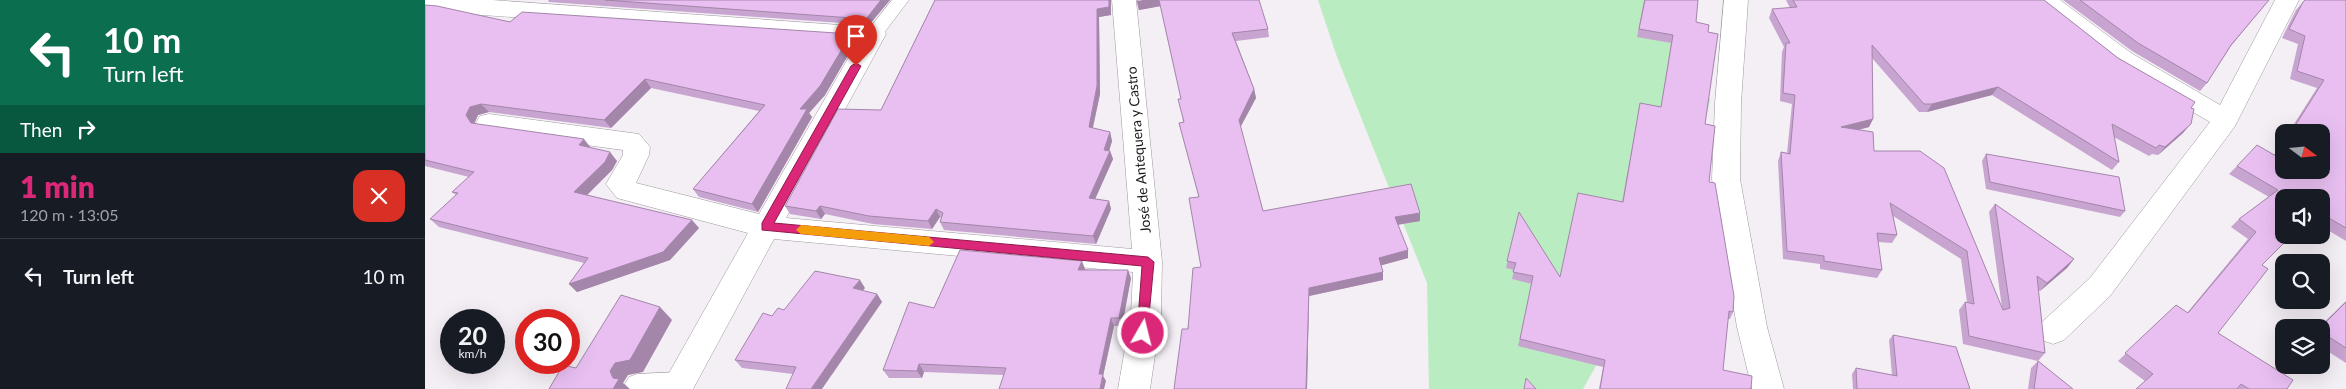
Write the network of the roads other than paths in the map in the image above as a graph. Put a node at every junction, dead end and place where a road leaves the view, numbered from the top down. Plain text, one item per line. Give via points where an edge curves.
1 (901, 0) edge
2 (1124, 0) edge
3 (1736, 0) edge
4 (2045, 0) edge
5 (2287, 0) edge
6 (425, 3) edge
7 (875, 34) junction
8 (2226, 119) junction
9 (489, 123) dead end
10 (766, 226) junction
11 (1148, 262) junction
12 (2053, 331) dead end
13 (637, 384) dead end
14 (678, 386) edge
15 (1134, 389) edge
16 (1768, 389) edge

1 - 7 lane
2 - 11 street, José de Antequera y Castro
3 - 16 street via 1726,179 1752,327
4 - 8 street via 2122,60
5 - 8 street
6 - 7 street
7 - 10 street
8 - 12 street via 2100,287
9 - 10 street via 630,142 637,146 636,155 620,184 627,192
10 - 11 street
10 - 14 street
11 - 15 street, José de Antequera y Castro via 1146,314
13 - 14 lane

